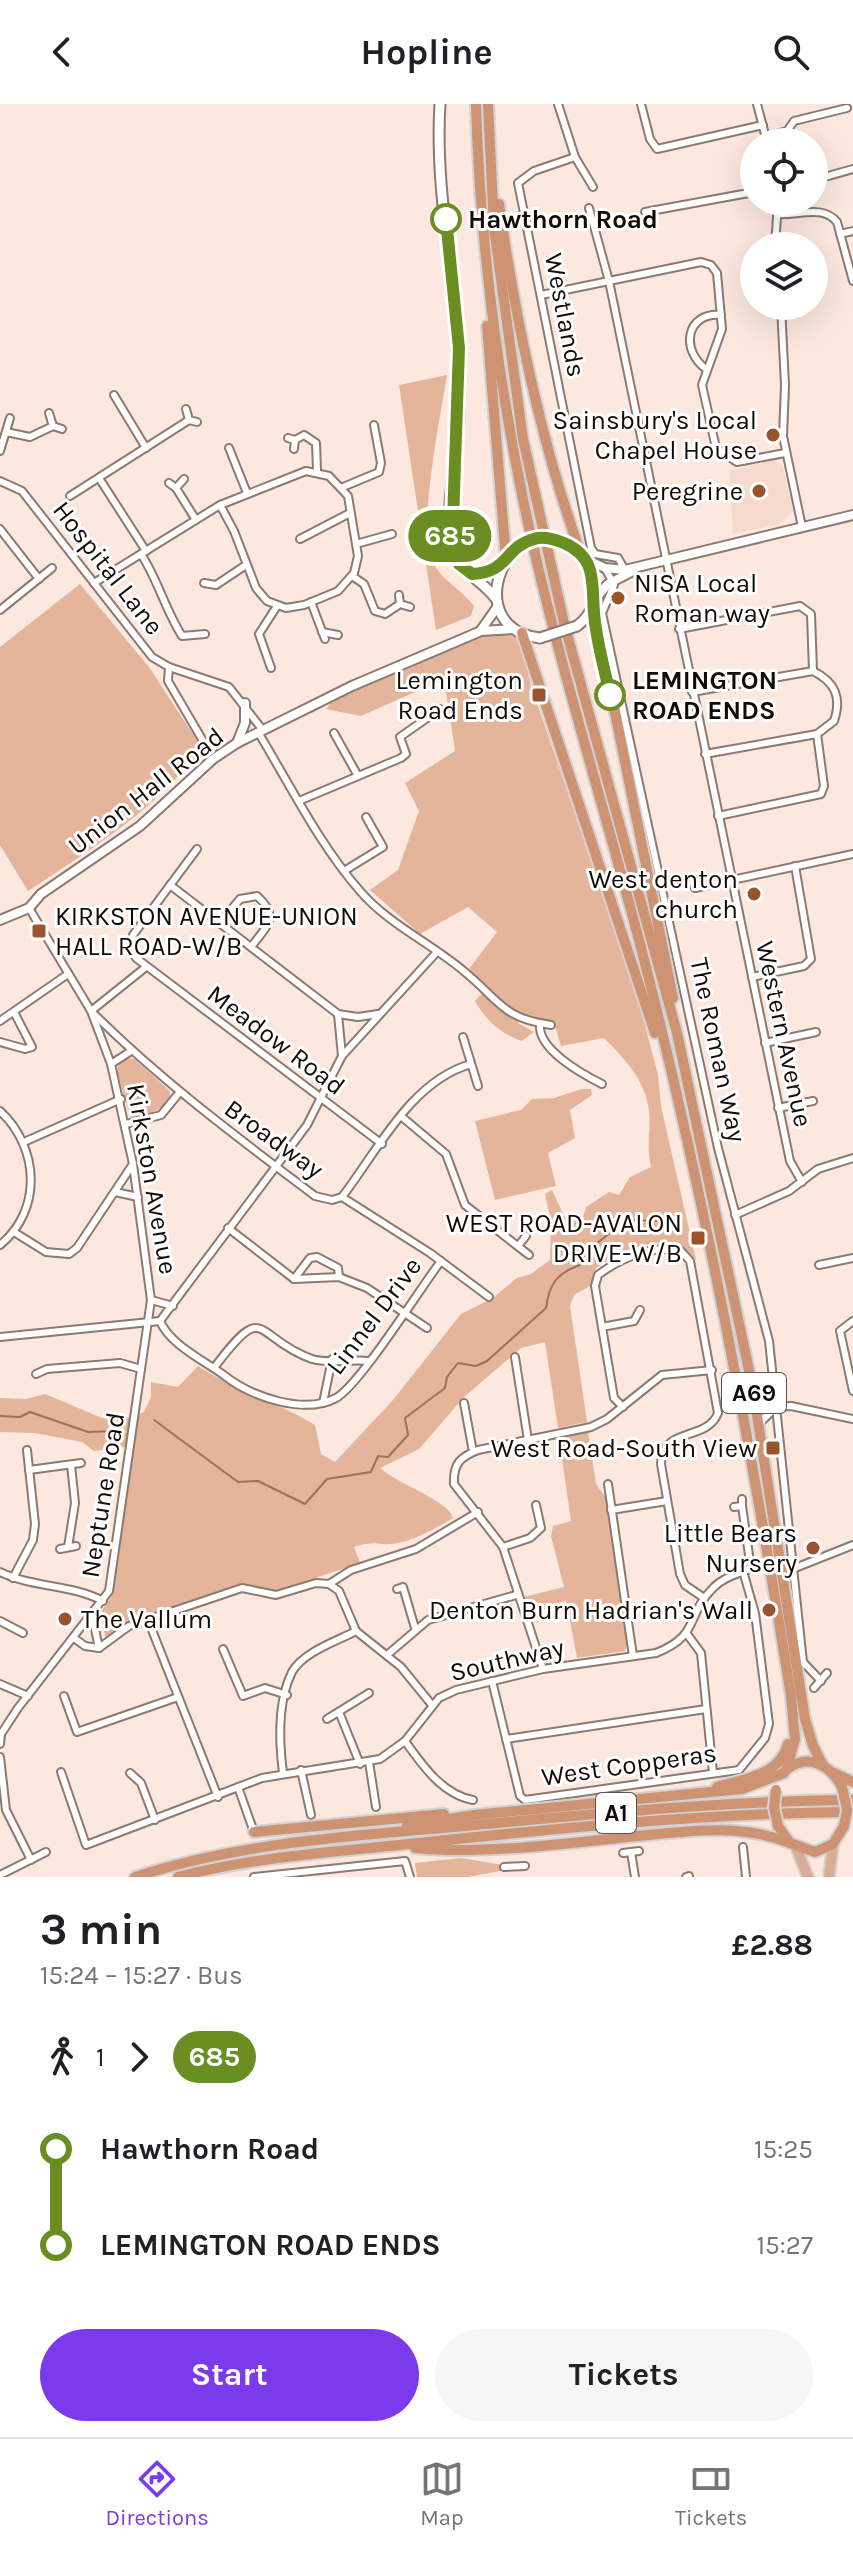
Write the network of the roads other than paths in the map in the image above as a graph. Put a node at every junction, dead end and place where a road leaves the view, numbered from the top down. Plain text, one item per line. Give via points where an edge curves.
1 (440, 104) edge
2 (476, 104) edge
3 (488, 104) edge
4 (558, 104) edge
5 (641, 104) edge
6 (757, 104) edge
7 (847, 108) dead end
8 (763, 125) junction
9 (764, 128) edge
10 (789, 128) edge
11 (490, 139) junction
12 (575, 157) junction
13 (853, 169) edge
14 (828, 176) edge
15 (593, 187) dead end
16 (740, 195) edge
17 (589, 208) dead end
18 (645, 212) dead end
19 (828, 215) edge
20 (482, 231) junction
21 (853, 231) edge
22 (840, 234) junction
23 (609, 281) junction
24 (853, 281) edge
25 (541, 295) junction
26 (721, 315) junction
27 (781, 320) edge
28 (706, 369) junction
29 (114, 395) dead end
30 (186, 409) dead end
31 (49, 413) dead end
32 (10, 418) dead end
33 (374, 425) dead end
34 (53, 426) junction
35 (62, 429) dead end
36 (6, 432) junction
37 (146, 448) junction
38 (229, 448) dead end
39 (294, 449) dead end
40 (0, 451) edge
41 (785, 453) junction
42 (317, 471) junction
43 (99, 478) junction
44 (184, 479) dead end
45 (0, 481) edge
46 (169, 483) dead end
47 (343, 487) junction
48 (176, 488) junction
49 (247, 493) junction
50 (70, 496) dead end
51 (220, 505) junction
52 (350, 513) junction
53 (853, 513) edge
54 (196, 520) junction
55 (802, 526) junction
56 (0, 529) edge
57 (392, 534) dead end
58 (300, 539) dead end
59 (356, 544) junction
60 (143, 552) junction
61 (583, 556) junction
62 (665, 562) junction
63 (503, 564) junction
64 (246, 565) junction
65 (52, 568) dead end
66 (605, 568) junction
67 (625, 572) junction
68 (472, 574) junction
69 (352, 576) junction
70 (39, 579) junction
71 (613, 581) junction
72 (94, 583) junction
73 (204, 583) dead end
74 (399, 595) dead end
75 (311, 602) junction
76 (593, 602) junction
77 (497, 603) junction
78 (400, 604) junction
79 (277, 606) junction
80 (410, 607) dead end
81 (0, 610) edge
82 (679, 629) junction
83 (481, 631) junction
84 (519, 631) junction
85 (205, 634) dead end
86 (338, 635) dead end
87 (169, 667) junction
88 (271, 668) dead end
89 (813, 671) junction
90 (692, 692) junction
91 (245, 703) junction
92 (440, 709) dead end
93 (260, 731) junction
94 (334, 733) dead end
95 (817, 734) junction
96 (237, 743) junction
97 (206, 746) dead end
98 (705, 754) junction
99 (358, 776) junction
100 (299, 801) junction
101 (718, 816) junction
102 (366, 817) dead end
103 (197, 849) dead end
104 (853, 854) edge
105 (795, 866) junction
106 (344, 871) junction
107 (731, 880) junction
108 (170, 885) junction
109 (695, 888) dead end
110 (29, 908) junction
111 (0, 920) edge
112 (220, 923) junction
113 (251, 947) junction
114 (436, 953) junction
115 (146, 967) junction
116 (68, 974) junction
117 (752, 977) junction
118 (91, 1011) junction
119 (14, 1012) junction
120 (379, 1013) junction
121 (338, 1014) junction
122 (0, 1021) edge
123 (540, 1024) junction
124 (551, 1025) dead end
125 (816, 1032) dead end
126 (677, 1033) junction
127 (463, 1037) dead end
128 (0, 1042) edge
129 (765, 1043) junction
130 (131, 1051) junction
131 (342, 1056) junction
132 (111, 1064) junction
133 (471, 1064) junction
134 (602, 1084) dead end
135 (478, 1086) dead end
136 (179, 1093) junction
137 (121, 1099) junction
138 (322, 1101) junction
139 (813, 1101) dead end
140 (778, 1108) junction
141 (0, 1111) edge
142 (402, 1117) junction
143 (126, 1124) junction
144 (24, 1142) junction
145 (382, 1144) junction
146 (853, 1158) edge
147 (690, 1162) junction
148 (133, 1164) junction
149 (276, 1166) junction
150 (802, 1182) junction
151 (115, 1192) junction
152 (138, 1197) junction
153 (342, 1197) junction
154 (735, 1215) junction
155 (228, 1228) junction
156 (14, 1232) junction
157 (526, 1236) dead end
158 (0, 1245) edge
159 (518, 1246) junction
160 (529, 1255) dead end
161 (853, 1258) edge
162 (441, 1261) junction
163 (819, 1265) dead end
164 (339, 1277) junction
165 (294, 1279) junction
166 (489, 1297) dead end
167 (151, 1300) junction
168 (173, 1306) junction
169 (640, 1310) dead end
170 (403, 1312) junction
171 (160, 1321) junction
172 (853, 1321) edge
173 (148, 1324) junction
174 (602, 1327) junction
175 (427, 1328) dead end
176 (147, 1334) joint
177 (0, 1337) edge
178 (515, 1357) dead end
179 (332, 1359) junction
180 (368, 1361) junction
181 (214, 1368) junction
182 (141, 1369) junction
183 (712, 1370) junction
184 (36, 1374) dead end
185 (752, 1384) junction
186 (853, 1391) edge
187 (323, 1403) junction
188 (464, 1403) dead end
189 (777, 1406) junction
190 (623, 1407) junction
191 (853, 1419) edge
192 (759, 1424) junction
193 (528, 1440) junction
194 (27, 1450) dead end
195 (473, 1452) junction
196 (81, 1463) dead end
197 (71, 1465) junction
198 (29, 1470) junction
199 (608, 1484) dead end
200 (667, 1501) junction
201 (739, 1504) dead end
202 (536, 1505) dead end
203 (611, 1510) junction
204 (478, 1512) junction
205 (853, 1545) edge
206 (76, 1546) dead end
207 (503, 1547) junction
208 (770, 1555) junction
209 (795, 1568) junction
210 (751, 1569) junction
211 (743, 1571) junction
212 (0, 1572) edge
213 (13, 1578) junction
214 (774, 1583) junction
215 (329, 1584) junction
216 (397, 1589) dead end
217 (516, 1595) junction
218 (704, 1598) junction
219 (103, 1601) junction
220 (92, 1615) junction
221 (148, 1620) junction
222 (0, 1621) edge
223 (415, 1628) junction
224 (356, 1631) junction
225 (23, 1633) dead end
226 (687, 1634) junction
227 (74, 1638) junction
228 (99, 1648) junction
229 (223, 1649) dead end
230 (387, 1655) junction
231 (633, 1656) junction
232 (227, 1658) junction
233 (219, 1662) dead end
234 (543, 1669) junction
235 (827, 1673) dead end
236 (492, 1681) junction
237 (821, 1681) junction
238 (0, 1684) edge
239 (814, 1688) dead end
240 (369, 1693) dead end
241 (287, 1695) junction
242 (28, 1696) junction
243 (64, 1696) dead end
244 (791, 1696) junction
245 (178, 1697) junction
246 (432, 1705) junction
247 (706, 1709) junction
248 (339, 1712) junction
249 (327, 1719) dead end
250 (506, 1739) junction
251 (405, 1741) junction
252 (0, 1744) edge
253 (0, 1757) edge
254 (369, 1762) junction
255 (360, 1764) junction
256 (828, 1769) junction
257 (301, 1770) junction
258 (61, 1772) dead end
259 (785, 1772) junction
260 (130, 1773) dead end
261 (283, 1773) junction
262 (713, 1773) junction
263 (853, 1782) edge
264 (238, 1787) junction
265 (695, 1792) junction
266 (218, 1797) junction
267 (473, 1800) dead end
268 (853, 1800) edge
269 (376, 1807) dead end
270 (3, 1812) edge
271 (853, 1812) edge
272 (311, 1815) dead end
273 (474, 1815) junction
274 (155, 1820) junction
275 (254, 1832) joint
276 (379, 1834) junction
277 (852, 1838) edge
278 (835, 1842) junction
279 (793, 1845) junction
280 (395, 1846) junction
281 (743, 1847) dead end
282 (46, 1852) dead end
283 (623, 1853) dead end
284 (31, 1860) junction
285 (514, 1866) junction
286 (525, 1866) dead end
287 (504, 1867) dead end
288 (330, 1868) junction
289 (0, 1875) edge
290 (135, 1877) edge
291 (178, 1877) edge
292 (254, 1877) edge
293 (333, 1877) edge
294 (410, 1877) edge
295 (516, 1877) edge
296 (635, 1877) edge
297 (746, 1877) edge
298 (808, 1877) edge
299 (829, 1877) edge

1 - 68 main road via 459,348 450,541 459,564
2 - 20 highway, A69
3 - 11 highway, A69
4 - 12 street
5 - 8 street via 657,149
6 - 8 street
7 - 10 street via 794,121
8 - 9 street
11 - 61 highway via 513,301 546,444
11 - 126 highway, A69 via 509,355 537,510
12 - 15 street
12 - 25 street, Westlands via 534,171 518,183
13 - 14 street
16 - 18 street
17 - 23 street, Western Avenue
19 - 22 street
20 - 63 highway
20 - 147 highway, A69 via 526,513 647,970
21 - 22 street
22 - 24 street
23 - 25 street
23 - 26 street via 701,262 711,265 717,273
23 - 62 street, Western Avenue
25 - 67 street, Westlands via 591,548 595,554 618,558
26 - 28 street via 720,340
26 - 28 street via 710,316 688,338 692,356
27 - 41 street
28 - 41 street via 702,385 711,436 726,458 737,462
29 - 37 street
30 - 37 street via 193,421
31 - 34 street
32 - 36 street
33 - 47 street via 379,472
34 - 35 street
34 - 36 street via 30,437
36 - 40 street
37 - 43 street
38 - 49 street
39 - 42 street via 292,439 304,435 316,443
41 - 55 street
42 - 47 street
42 - 49 street
43 - 50 street
43 - 60 street
44 - 48 street
45 - 72 street, Hospital Lane via 22,491
46 - 48 street
47 - 52 street
48 - 54 street
49 - 51 street
51 - 54 street
51 - 64 street
52 - 58 street
52 - 59 street
53 - 55 street
54 - 60 street
55 - 62 street
56 - 70 street
57 - 59 street
59 - 69 street
60 - 72 street
60 - 85 street via 182,636
61 - 63 main road, bridge via 557,540 540,538 520,545
61 - 66 street
61 - 76 main road via 595,582
62 - 67 street
62 - 82 street, Western Avenue
63 - 68 main road
63 - 77 main road
64 - 73 street via 216,585
64 - 79 street via 261,596
65 - 70 street
66 - 67 street
66 - 71 street
67 - 71 street
68 - 77 main road
69 - 75 street via 338,591
69 - 78 street via 364,584 375,611 385,614
70 - 81 street
71 - 76 street
71 - 154 street, The Roman Way via 602,613
72 - 87 street, Hospital Lane via 152,657
74 - 78 street
75 - 79 street
75 - 86 street via 324,635
76 - 84 main road, bridge via 577,626 540,638
76 - 126 highway
77 - 83 street
77 - 84 main road
78 - 80 street
79 - 88 street via 259,634
82 - 89 street via 800,606 811,614
82 - 90 street, Western Avenue
83 - 84 street
83 - 93 street, Union Hall Road
84 - 147 highway via 639,981
87 - 91 street, Hospital Lane via 229,687
87 - 97 street via 168,681
89 - 90 street
89 - 95 street via 826,677 837,697 834,721
90 - 98 street, Western Avenue
91 - 93 street, Hospital Lane
91 - 96 street
92 - 99 street via 400,737 406,754
93 - 96 street, Union Hall Road
93 - 100 street, Hospital Lane
94 - 99 street
95 - 98 street
95 - 101 street via 821,794
96 - 110 street, Union Hall Road via 140,826 41,894
98 - 101 street, Western Avenue
99 - 100 street
100 - 106 street, Hospital Lane
101 - 107 street, Western Avenue
102 - 106 street via 383,847
103 - 108 street
104 - 105 street
105 - 107 street
105 - 117 street via 811,959 804,966
106 - 114 street, Hospital Lane via 361,893
107 - 109 street
107 - 117 street, Western Avenue
108 - 112 street
108 - 115 street via 133,935 131,947
110 - 111 street, Union Hall Road
110 - 116 street, Kirkston Avenue
112 - 113 street
112 - 113 street via 240,899 257,896 271,915
113 - 121 street
114 - 120 street
114 - 123 street, Hospital Lane via 466,972 495,1003
115 - 118 street
115 - 138 street, Meadow Road
116 - 118 street, Kirkston Avenue
116 - 119 street
117 - 129 street, Western Avenue
118 - 130 street, Broadway
118 - 132 street, Kirkston Avenue
119 - 122 street
119 - 128 street via 32,1047
120 - 121 street
120 - 131 street
121 - 131 street
123 - 124 street, Hospital Lane
123 - 134 street via 543,1040
125 - 129 street
126 - 185 highway, A69
127 - 133 street
129 - 140 street, Western Avenue
130 - 132 street
130 - 136 street, Broadway
131 - 138 street
132 - 137 street, Kirkston Avenue
133 - 135 street
133 - 142 street via 425,1087
136 - 143 street via 161,1115
136 - 149 street, Broadway
137 - 143 street, Kirkston Avenue
137 - 144 street
138 - 145 street, Meadow Road
138 - 149 street
139 - 140 street
140 - 150 street, Western Avenue via 792,1169
141 - 144 street
142 - 145 street
142 - 159 street via 446,1154 465,1205
143 - 148 street, Kirkston Avenue
144 - 156 street via 32,1179 27,1208
145 - 153 street
146 - 150 street via 818,1169
147 - 208 highway, A69
148 - 151 street
148 - 152 street, Kirkston Avenue
149 - 153 street, Broadway via 315,1196
149 - 155 street
150 - 154 street
151 - 152 street
151 - 156 street via 69,1254 46,1252
152 - 167 street, Kirkston Avenue
153 - 162 street, Broadway
154 - 189 street, The Roman Way via 769,1341
155 - 165 street
155 - 168 street
156 - 158 street
157 - 159 street
159 - 160 street
161 - 163 street
162 - 166 street, Broadway
162 - 170 street, Linnel Drive
164 - 165 street
164 - 165 street via 338,1268 317,1257 310,1258
164 - 170 street
167 - 168 street
167 - 173 street, Kirkston Avenue
168 - 171 street
169 - 174 street via 634,1321
170 - 175 street
170 - 180 street, Linnel Drive
171 - 173 street
171 - 181 street, Linnel Drive via 169,1335
172 - 186 street via 840,1331
173 - 176 street, Kirkston Avenue
173 - 177 street
174 - 183 street via 598,1275 627,1258 656,1250 681,1251 690,1261
174 - 190 street via 614,1398
176 - 182 street, Neptune Road
178 - 193 street
179 - 180 street
179 - 181 street via 309,1358 261,1327 250,1327
179 - 187 street
180 - 187 street, Linnel Drive via 347,1389
181 - 187 street, Linnel Drive via 284,1402
182 - 184 street via 120,1363
182 - 219 street, Neptune Road via 111,1586
183 - 190 street via 662,1375
183 - 200 street via 716,1419 661,1452
185 - 189 street via 762,1401
185 - 192 highway, A69
188 - 195 street
189 - 191 street
189 - 192 street
189 - 209 street, The Roman Way
190 - 193 street via 591,1427
192 - 256 highway, A69 via 802,1704 813,1746
193 - 195 street
194 - 198 street
195 - 204 street via 460,1457 454,1484
196 - 197 street
197 - 198 street
197 - 206 street via 75,1503 64,1548
198 - 213 street via 33,1540
199 - 203 street
200 - 203 street
200 - 218 street via 680,1574 685,1585
201 - 210 street
202 - 207 street via 541,1528 537,1534
203 - 231 street
204 - 207 street
204 - 215 street via 416,1549 351,1570
205 - 209 street
207 - 217 street
208 - 210 street
208 - 214 highway, A69
209 - 237 street, The Roman Way via 803,1662
210 - 211 street
210 - 214 street
211 - 218 street via 721,1580
211 - 262 street, West Copperas via 764,1668 769,1724 765,1738 739,1770
212 - 213 street, Neptune Road
213 - 219 street, Neptune Road
214 - 244 highway, A69
215 - 221 street via 276,1595 242,1588
215 - 224 street via 339,1591
216 - 223 street via 403,1587
217 - 223 street via 451,1612
217 - 234 street
218 - 226 street
219 - 220 street
220 - 227 street
220 - 228 street
221 - 228 street via 129,1626
221 - 245 street
222 - 225 street
223 - 230 street
224 - 230 street
224 - 241 street via 309,1656 293,1671
226 - 231 street, Southway via 664,1649
226 - 247 street via 701,1653
227 - 228 street
227 - 242 street
229 - 232 street
230 - 246 street
231 - 234 street, Southway
232 - 233 street
232 - 241 street via 243,1696 265,1688
234 - 236 street, Southway
235 - 237 street
236 - 246 street, Southway via 456,1690
236 - 250 street
237 - 239 street
238 - 242 street
240 - 248 street
241 - 261 street via 278,1734
242 - 252 street via 1,1734
243 - 245 street via 77,1732
244 - 259 highway, A69 via 795,1739
244 - 265 highway via 788,1743 780,1761 758,1775
245 - 266 street
246 - 251 street, Southway
247 - 250 street
247 - 262 street
248 - 249 street
248 - 255 street
250 - 262 street, West Copperas via 525,1800
251 - 254 street, Southway
251 - 267 street via 436,1779 463,1799
253 - 270 street
254 - 255 street, Southway
254 - 269 street
255 - 257 street, Southway
256 - 259 highway via 807,1761
256 - 263 highway
256 - 278 highway, bridge via 842,1787 847,1810
257 - 261 street, Southway
257 - 272 street
258 - 274 street, Southway via 86,1845
259 - 265 highway via 742,1789
259 - 279 highway, bridge via 774,1807 778,1826
260 - 274 street via 141,1783
261 - 264 street, Southway
264 - 266 street, Southway
264 - 275 street
265 - 273 highway
266 - 274 street, Southway
268 - 276 highway, A1 via 723,1804
270 - 284 street
271 - 280 highway, A1 via 726,1816
273 - 275 highway via 401,1816
273 - 276 highway
276 - 290 highway, A1 via 233,1852
277 - 278 highway
278 - 279 highway via 815,1852
278 - 299 main road
279 - 280 highway via 756,1832 729,1830 477,1847
279 - 298 main road
280 - 291 highway, A1 via 280,1857
281 - 297 street
282 - 284 street
283 - 296 street via 635,1851
284 - 289 street
285 - 286 street
285 - 287 street
285 - 295 street
288 - 292 street
288 - 293 street
288 - 294 street via 405,1861

